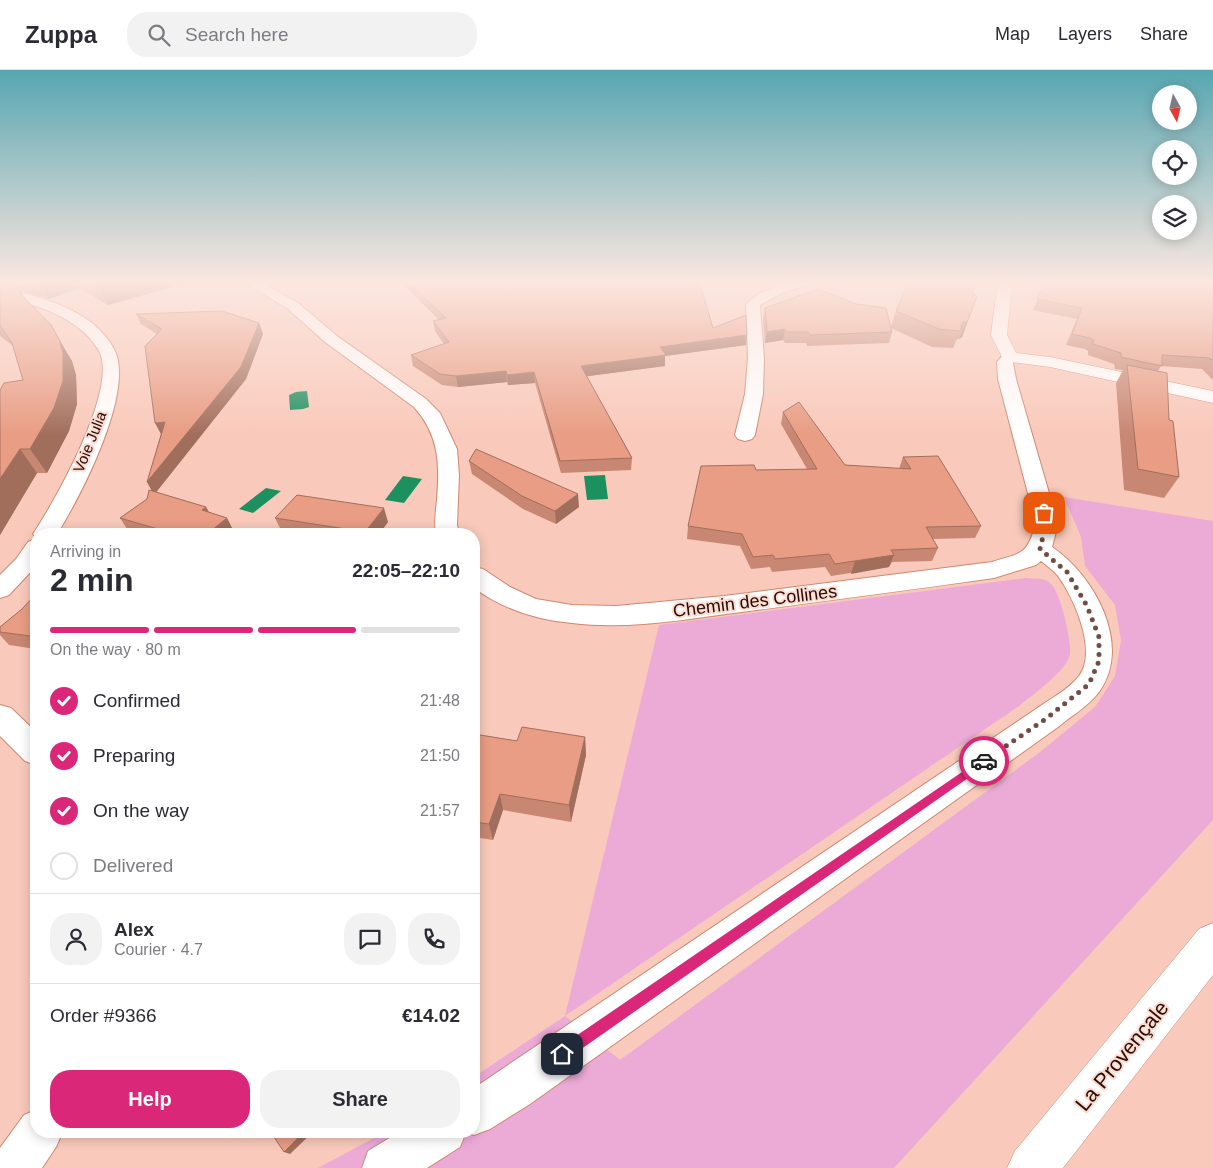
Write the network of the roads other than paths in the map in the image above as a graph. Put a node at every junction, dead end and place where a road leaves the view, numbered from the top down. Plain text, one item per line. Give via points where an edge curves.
1 (92, 332) edge
2 (323, 332) edge
3 (755, 332) edge
4 (999, 332) edge
5 (1010, 357) junction
6 (1213, 398) edge
7 (744, 435) dead end
8 (49, 528) edge
9 (447, 528) edge
10 (1040, 549) junction
11 (30, 557) edge
12 (480, 580) edge
13 (0, 589) edge
14 (0, 717) edge
15 (30, 746) edge
16 (1213, 943) edge
17 (480, 1109) edge
18 (35, 1138) edge
19 (433, 1138) edge
20 (14, 1168) edge
21 (385, 1168) edge
22 (1032, 1168) edge

1 - 8 street, Voie Julia via 107,350 112,373 101,422 61,510
2 - 9 street via 420,403 433,417 447,449
3 - 7 street via 754,394
4 - 5 main road
5 - 6 main road via 1058,364
5 - 10 street via 1005,362 1007,380 1046,524
10 - 12 street, Chemin des Collines via 1028,559 994,570 621,615 552,612 519,603
10 - 17 street via 1067,572 1087,606 1099,637 1099,661 1089,684 1039,724
11 - 13 street
14 - 15 street
16 - 22 main road, La Provençale
18 - 20 street
19 - 21 street

